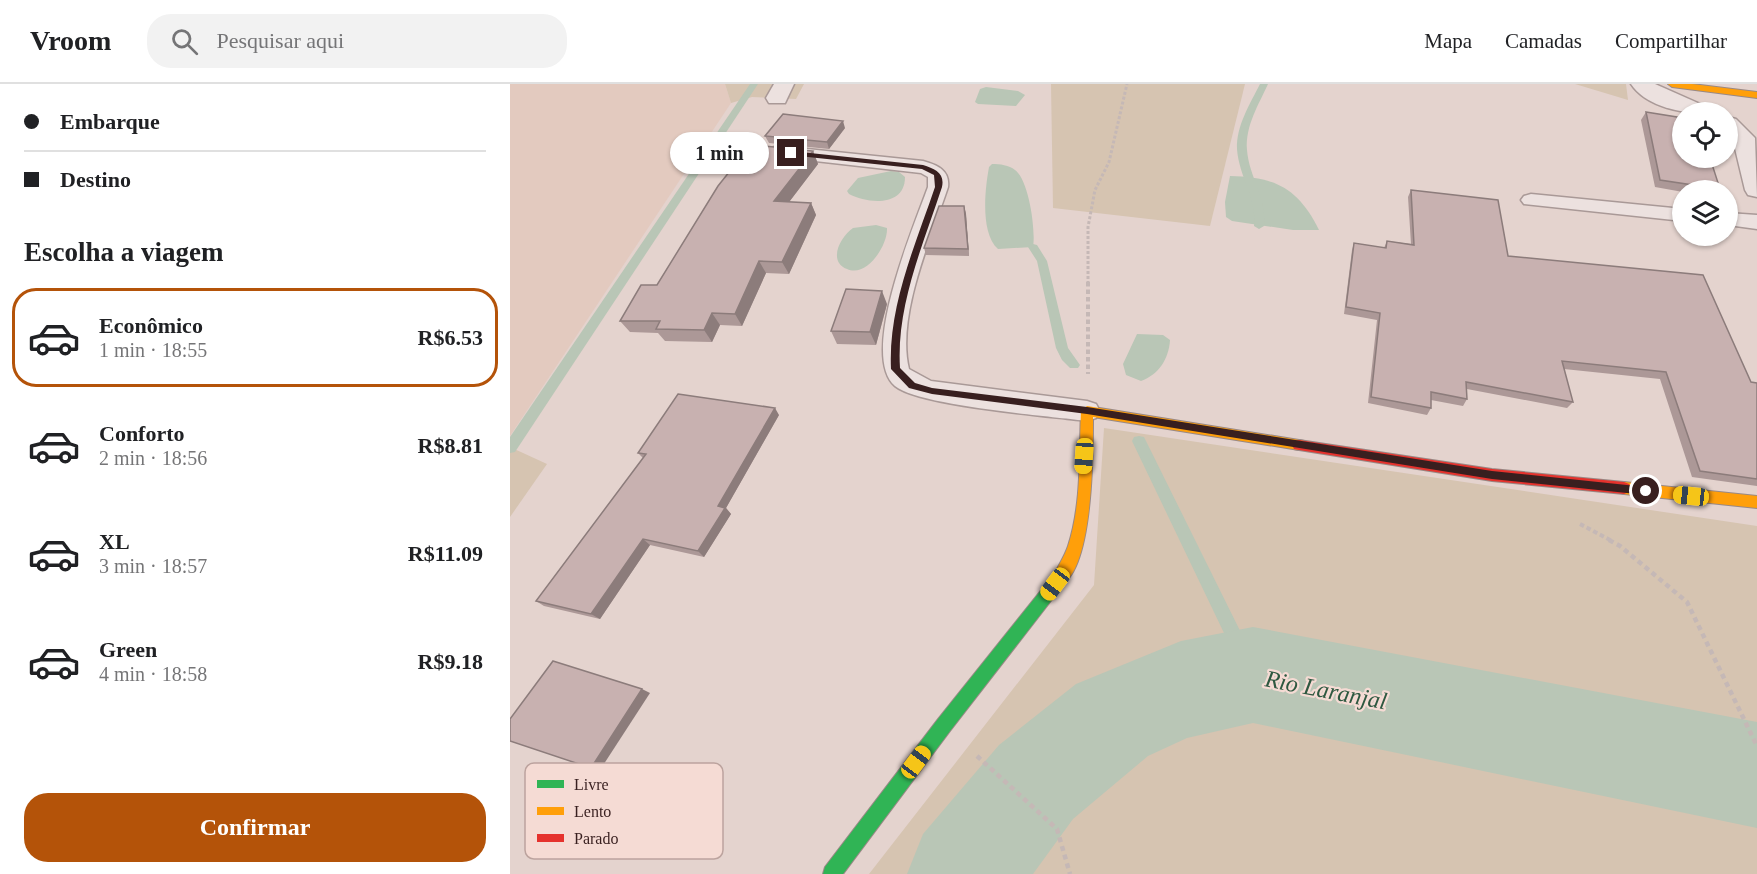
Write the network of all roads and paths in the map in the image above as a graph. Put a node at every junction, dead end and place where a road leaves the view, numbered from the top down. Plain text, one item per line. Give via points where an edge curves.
1 (1127, 84) edge
2 (1641, 84) edge
3 (1672, 84) edge
4 (1757, 95) edge
5 (1675, 102) edge
6 (1738, 133) edge
7 (769, 151) edge
8 (1757, 190) edge
9 (1531, 200) dead end
10 (1672, 214) edge
11 (1738, 220) edge
12 (1757, 222) edge
13 (1087, 411) junction
14 (1757, 502) edge
15 (1571, 519) dead end
16 (1757, 746) edge
17 (991, 768) dead end
18 (832, 874) edge
19 (1070, 874) edge

1 - 13 path via 1109,162 1095,190 1088,227
2 - 5 street
3 - 4 street
6 - 8 street via 1744,138
7 - 13 lane via 923,167 937,174 940,180 903,294 893,356 902,378 932,391
9 - 10 lane
11 - 12 lane
13 - 14 street via 1492,475
13 - 18 street via 1079,524 1074,551 1064,573
15 - 16 path via 1620,546 1687,602
17 - 19 path via 1057,829

